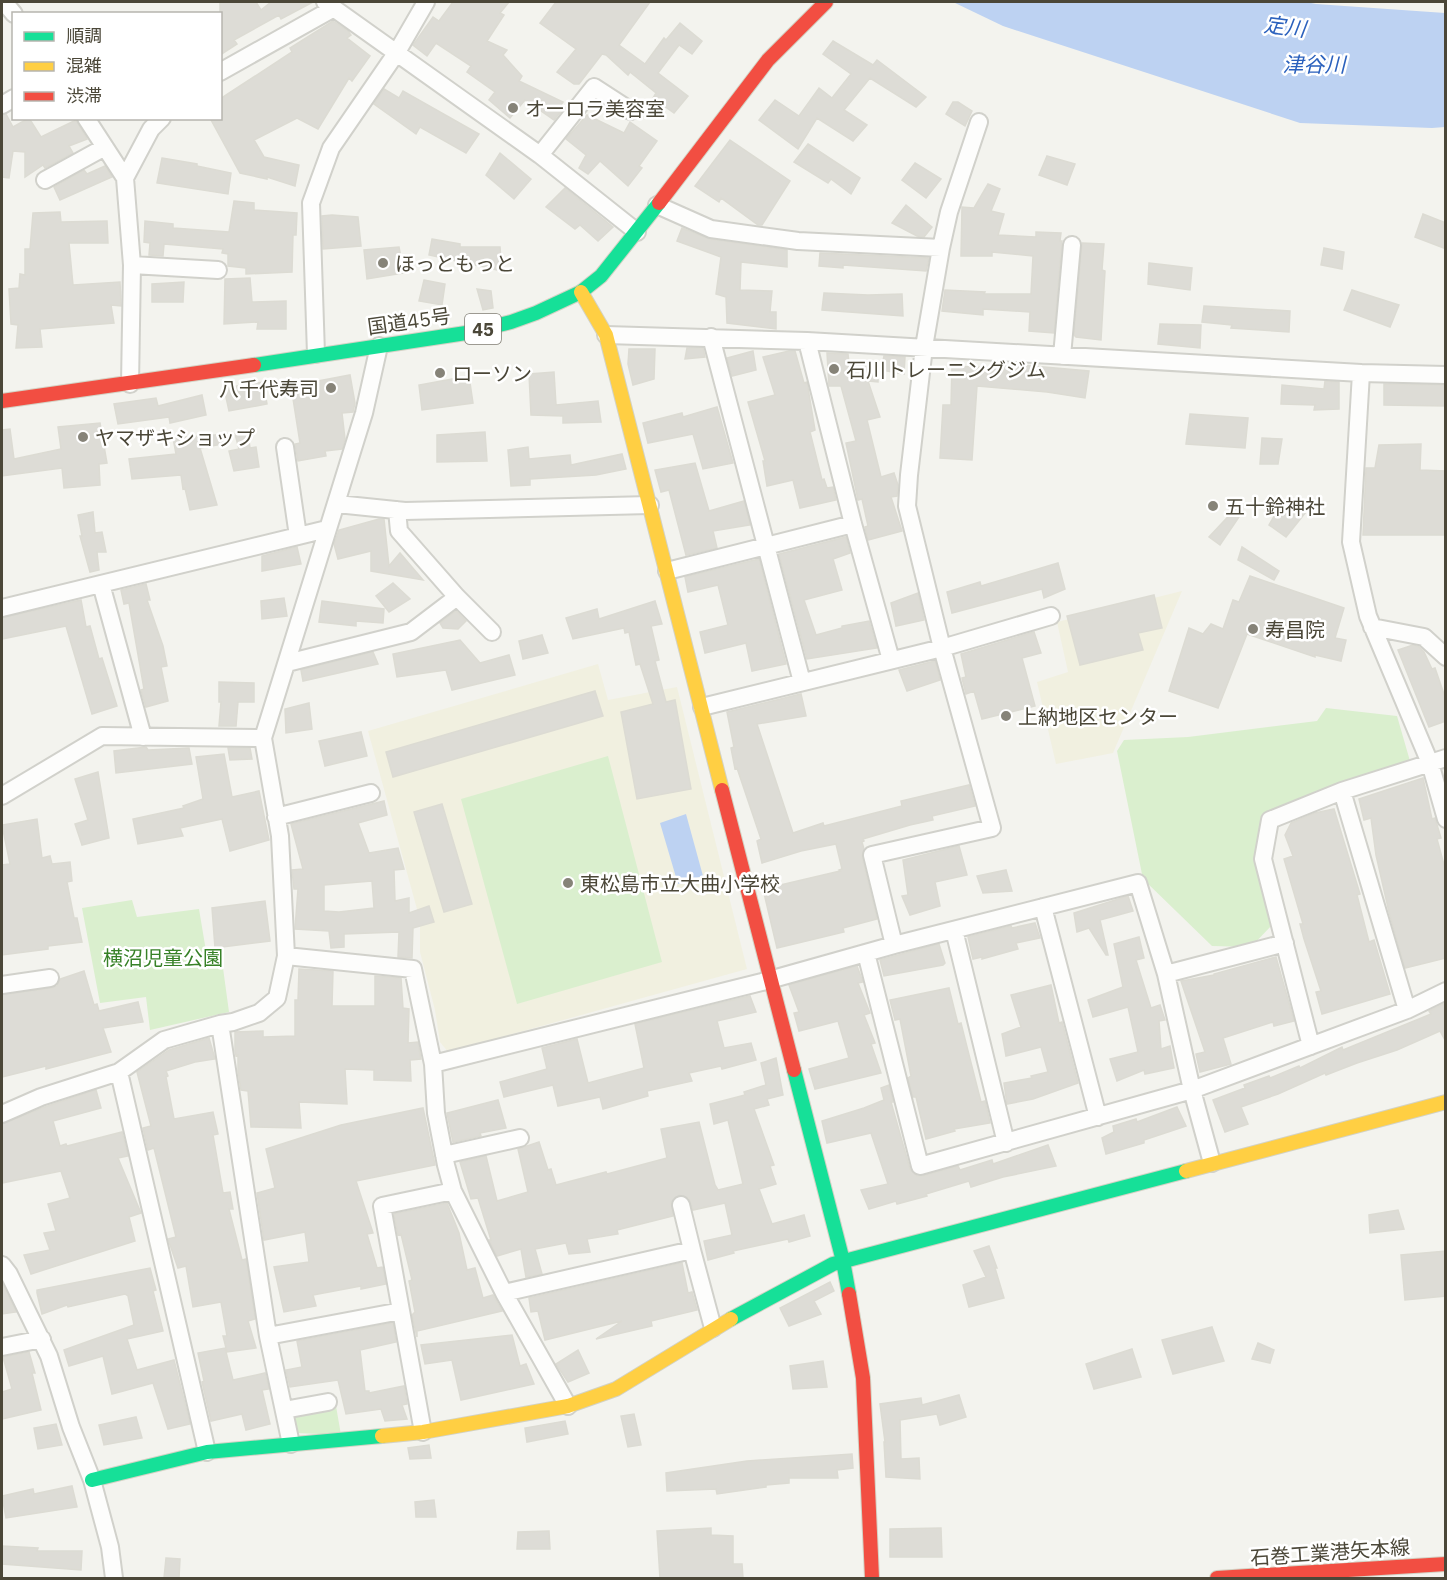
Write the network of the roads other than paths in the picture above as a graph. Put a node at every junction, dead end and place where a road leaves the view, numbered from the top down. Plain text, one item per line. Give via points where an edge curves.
1 (426, 2) edge
2 (826, 2) edge
3 (330, 5) edge
4 (397, 52) junction
5 (222, 71) edge
6 (630, 111) dead end
7 (87, 120) edge
8 (160, 120) edge
9 (979, 122) dead end
10 (105, 147) junction
11 (540, 154) junction
12 (125, 178) junction
13 (45, 180) dead end
14 (657, 205) junction
15 (637, 232) junction
16 (1072, 245) dead end
17 (941, 248) junction
18 (132, 265) junction
19 (218, 270) dead end
20 (580, 292) junction
21 (606, 335) junction
22 (711, 337) junction
23 (807, 341) junction
24 (379, 346) junction
25 (924, 347) junction
26 (316, 354) junction
27 (1062, 356) junction
28 (1361, 373) junction
29 (1446, 375) edge
30 (130, 384) junction
31 (2, 401) edge
32 (285, 447) dead end
33 (337, 504) junction
34 (650, 505) junction
35 (397, 510) junction
36 (853, 524) junction
37 (327, 529) junction
38 (298, 536) junction
39 (766, 545) junction
40 (667, 571) junction
41 (101, 584) junction
42 (457, 597) junction
43 (2, 608) edge
44 (1052, 616) dead end
45 (1372, 627) junction
46 (492, 632) dead end
47 (942, 648) junction
48 (1446, 657) edge
49 (891, 660) junction
50 (287, 663) junction
51 (802, 682) junction
52 (702, 707) junction
53 (143, 736) junction
54 (263, 738) junction
55 (1438, 761) edge
56 (1342, 792) junction
57 (371, 793) dead end
58 (2, 796) edge
59 (276, 817) junction
60 (1446, 819) edge
61 (1043, 907) junction
62 (954, 930) junction
63 (1285, 943) junction
64 (894, 945) junction
65 (866, 953) junction
66 (286, 956) junction
67 (1166, 974) junction
68 (50, 978) dead end
69 (771, 980) junction
70 (2, 985) edge
71 (1446, 991) edge
72 (1407, 1010) junction
73 (220, 1024) junction
74 (1311, 1046) junction
75 (433, 1064) junction
76 (119, 1072) junction
77 (1192, 1090) junction
78 (1446, 1102) edge
79 (2, 1114) edge
80 (1098, 1117) junction
81 (520, 1138) dead end
82 (1006, 1143) junction
83 (444, 1155) junction
84 (1212, 1162) junction
85 (453, 1191) junction
86 (681, 1205) dead end
87 (692, 1250) junction
88 (843, 1261) junction
89 (2, 1264) edge
90 (504, 1293) junction
91 (401, 1311) junction
92 (712, 1328) junction
93 (268, 1336) junction
94 (42, 1339) junction
95 (2, 1347) edge
96 (328, 1402) dead end
97 (568, 1407) junction
98 (284, 1410) junction
99 (423, 1431) junction
100 (291, 1444) junction
101 (207, 1452) junction
102 (92, 1480) junction
103 (1446, 1564) edge
104 (114, 1578) edge
105 (872, 1578) edge
106 (1217, 1578) edge

1 - 4 street
2 - 14 main road, 国道45号 / 45 via 768,60
3 - 4 street
3 - 5 street
4 - 11 street
4 - 26 street via 331,148 311,203
6 - 11 street via 594,87
7 - 10 street
8 - 12 street via 151,129
9 - 17 street
10 - 12 street
10 - 13 street
11 - 15 street
12 - 18 street
14 - 15 main road, 国道45号 / 45
14 - 17 street via 711,229 798,241
15 - 20 main road, 国道45号 / 45 via 601,276
16 - 27 street
17 - 25 street
18 - 19 street
18 - 30 street
20 - 21 main road
20 - 24 main road, 国道45号 / 45 via 511,322
21 - 22 street
21 - 34 main road
22 - 23 street
22 - 39 street
23 - 25 street
23 - 36 street
24 - 26 main road, 国道45号 / 45
24 - 33 street
25 - 27 street
25 - 47 street via 907,506
26 - 30 main road, 国道45号 / 45
27 - 28 street
28 - 29 street
28 - 45 street via 1351,542
30 - 31 main road, 国道45号 / 45
32 - 38 street
33 - 35 street
33 - 37 street
34 - 35 street
34 - 40 main road
35 - 42 street via 399,531
36 - 39 street
36 - 49 street
37 - 38 street
37 - 50 street
38 - 41 street
39 - 40 street
39 - 51 street
40 - 52 main road
41 - 43 street
41 - 53 street
42 - 46 street
42 - 50 street via 411,632
44 - 47 street
45 - 48 street via 1424,637
45 - 55 street
47 - 49 street
47 - 64 street via 992,828 872,855
49 - 51 street
50 - 54 street
51 - 52 street
52 - 69 main road
53 - 54 street
53 - 58 street via 102,736
54 - 59 street
55 - 56 street
55 - 60 street
56 - 63 street via 1270,820 1263,859
56 - 72 street
57 - 59 street
59 - 66 street
61 - 62 street
61 - 67 street via 1138,883
61 - 80 street
62 - 64 street
62 - 82 street
63 - 67 street
63 - 74 street
64 - 65 street
65 - 69 street
65 - 82 street via 920,1166
66 - 73 street via 277,998 259,1013
66 - 75 street via 413,969
67 - 77 street
68 - 70 street
69 - 75 street
69 - 88 main road
71 - 72 street
72 - 74 street
73 - 76 street via 164,1040
73 - 93 street
74 - 77 street
75 - 83 street
76 - 79 street via 41,1096
76 - 101 street
77 - 80 street
77 - 84 street
78 - 84 main road
80 - 82 street
81 - 83 street
83 - 85 street
84 - 88 main road
85 - 90 street
85 - 91 street via 382,1206
86 - 87 street
87 - 90 street
87 - 92 street
88 - 92 main road
88 - 105 main road via 863,1378
89 - 94 street
90 - 97 street
91 - 93 street
91 - 99 street
92 - 97 main road via 616,1389
93 - 98 street
94 - 95 street
94 - 102 street
96 - 98 street
97 - 99 main road
98 - 100 street
99 - 100 main road
100 - 101 main road
101 - 102 main road
102 - 104 street
103 - 106 main road, 石巻工業港矢本線

